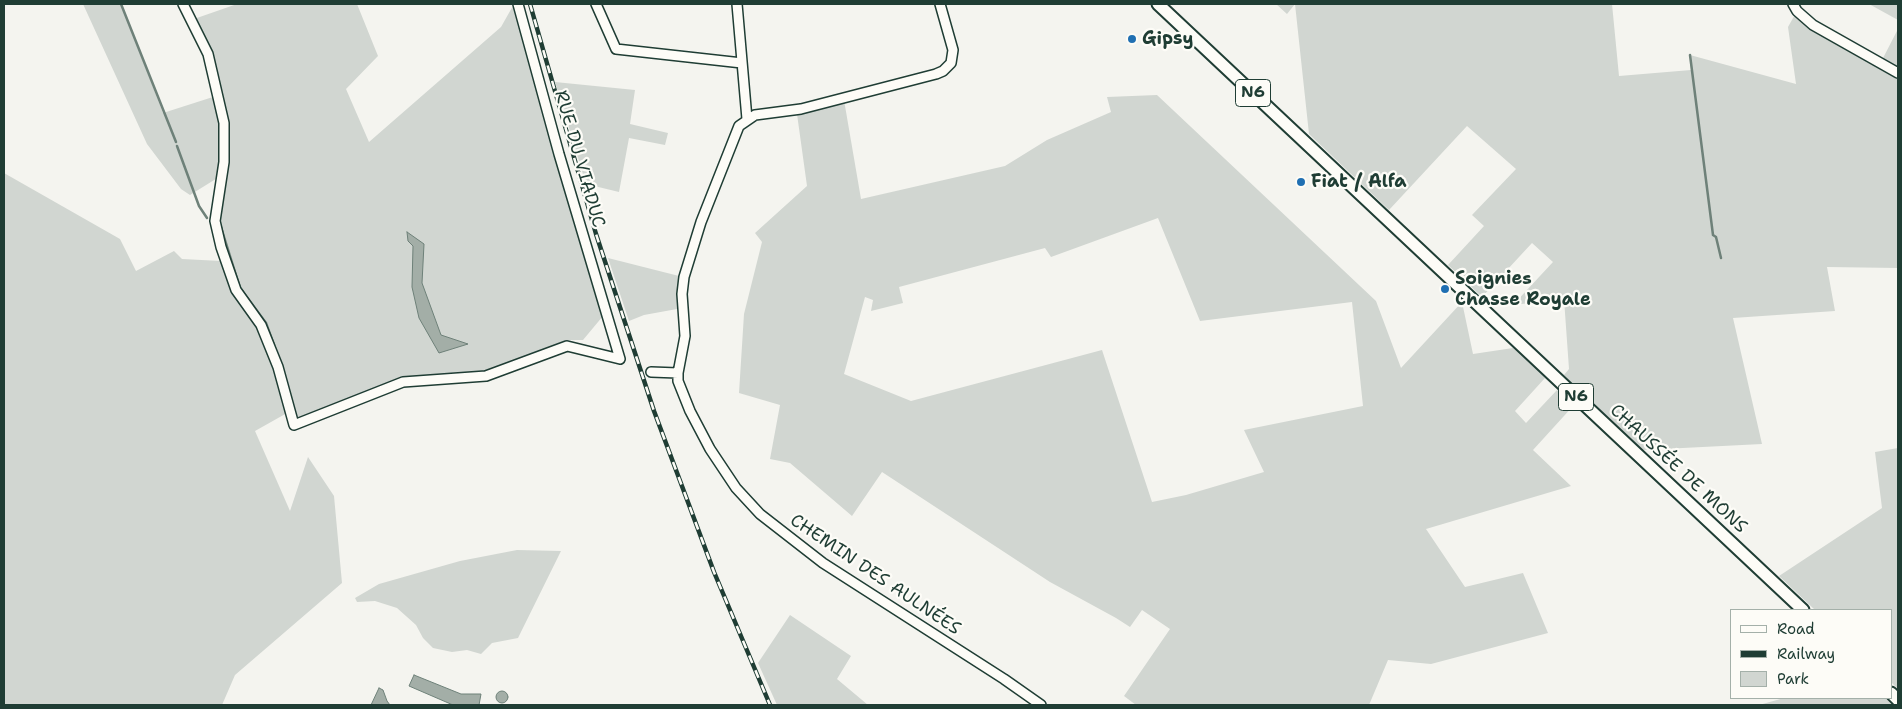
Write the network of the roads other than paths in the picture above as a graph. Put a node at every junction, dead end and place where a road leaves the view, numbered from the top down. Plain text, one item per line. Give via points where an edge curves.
1 (183, 4) edge
2 (518, 4) edge
3 (596, 4) edge
4 (736, 4) edge
5 (940, 4) edge
6 (1158, 4) edge
7 (1793, 4) edge
8 (742, 63) junction
9 (1898, 73) edge
10 (747, 120) junction
11 (650, 372) dead end
12 (678, 373) junction
13 (1802, 609) edge
14 (1040, 705) edge

1 - 2 street, RUE DU VIADUC via 208,54 224,123 224,162 215,222 221,247 236,290 261,325 278,367 294,425 404,382 486,376 567,346 620,359
3 - 8 street via 616,49
4 - 8 street
5 - 10 street via 953,50 951,63 943,71 801,109 764,112
6 - 13 main road, CHAUSSÉE DE MONS / N6
7 - 9 street via 1812,25
8 - 10 street
10 - 12 street, CHEMIN DES AULNÉES via 735,133 684,277 685,336
11 - 12 street
12 - 14 street, CHEMIN DES AULNÉES via 678,381 703,436 736,488 760,514 823,563

